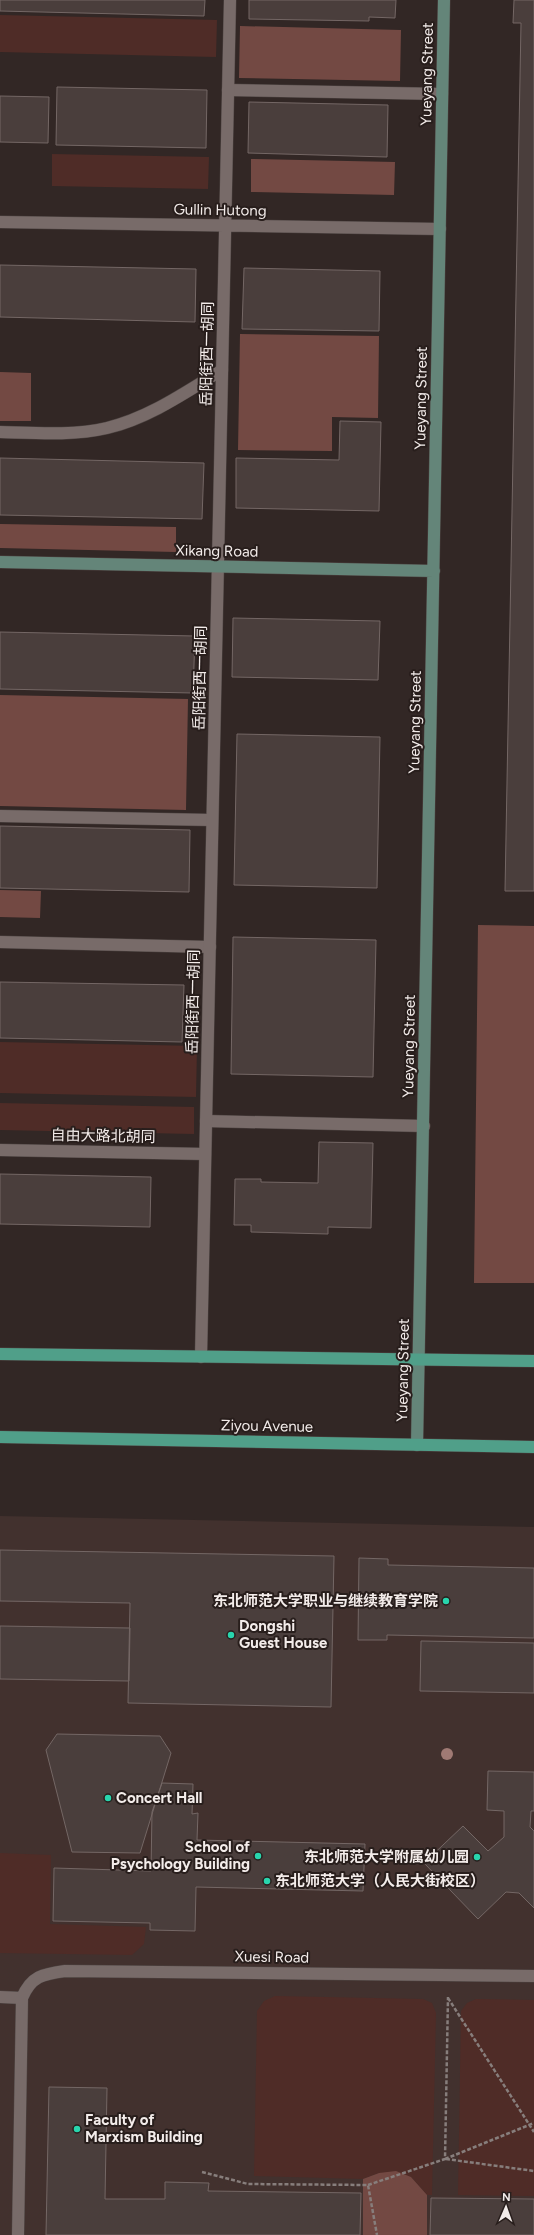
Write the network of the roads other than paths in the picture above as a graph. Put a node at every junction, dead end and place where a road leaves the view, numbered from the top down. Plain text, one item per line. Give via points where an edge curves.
1 (230, 0) edge
2 (444, 0) edge
3 (228, 90) junction
4 (442, 94) junction
5 (0, 222) edge
6 (226, 226) junction
7 (440, 229) junction
8 (222, 370) junction
9 (0, 432) edge
10 (0, 562) edge
11 (218, 567) junction
12 (434, 571) junction
13 (0, 816) edge
14 (212, 820) junction
15 (0, 942) edge
16 (210, 946) junction
17 (206, 1121) junction
18 (424, 1126) junction
19 (0, 1150) edge
20 (205, 1154) junction
21 (0, 1354) edge
22 (201, 1356) junction
23 (419, 1359) junction
24 (534, 1361) edge
25 (0, 1437) edge
26 (417, 1445) junction
27 (534, 1447) edge
28 (534, 1976) edge
29 (0, 1997) edge
30 (22, 1998) junction
31 (18, 2235) edge

1 - 3 street, 岳阳街西一胡同
2 - 4 street, Yueyang Street
3 - 4 street
3 - 6 street, 岳阳街西一胡同
4 - 7 street, Yueyang Street
5 - 6 street, Gullin Hutong
6 - 7 street, Gullin Hutong
6 - 8 street, 岳阳街西一胡同
7 - 12 street, Yueyang Street
8 - 9 street via 143,416 107,428 66,433
8 - 11 street, 岳阳街西一胡同
10 - 11 street, Xikang Road
11 - 12 street, Xikang Road
11 - 14 street, 岳阳街西一胡同
12 - 18 street, Yueyang Street
13 - 14 street
14 - 16 street, 岳阳街西一胡同
15 - 16 street
16 - 17 street, 岳阳街西一胡同
17 - 18 street
17 - 20 street, 岳阳街西一胡同
18 - 23 street, Yueyang Street
19 - 20 street, 自由大路北胡同
20 - 22 street, 岳阳街西一胡同
21 - 22 main road
22 - 23 main road
23 - 24 main road
23 - 26 street, Yueyang Street
25 - 26 main road, Ziyou Avenue
26 - 27 main road, Ziyou Avenue
28 - 30 street, Xuesi Road via 65,1971 37,1977 26,1987
29 - 30 street
30 - 31 street

